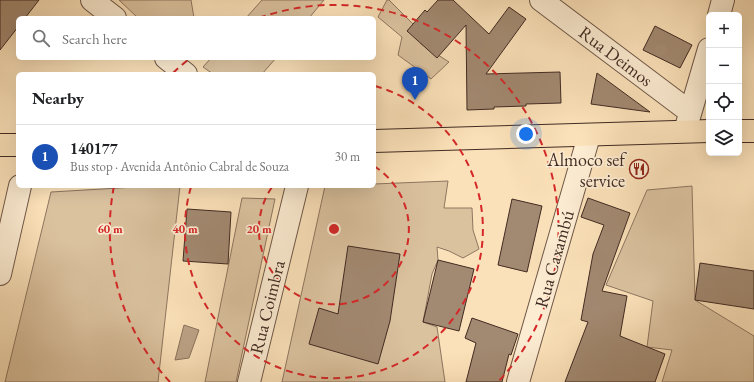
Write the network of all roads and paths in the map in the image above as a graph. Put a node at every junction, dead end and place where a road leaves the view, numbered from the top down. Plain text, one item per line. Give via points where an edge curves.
1 (92, 0) edge
2 (541, 0) edge
3 (723, 0) edge
4 (720, 12) edge
5 (112, 16) edge
6 (706, 59) edge
7 (168, 60) edge
8 (184, 72) edge
9 (688, 122) junction
10 (706, 130) edge
11 (742, 131) edge
12 (754, 131) edge
13 (589, 136) junction
14 (376, 141) edge
15 (0, 145) edge
16 (16, 145) edge
17 (20, 188) edge
18 (297, 188) edge
19 (0, 274) edge
20 (249, 382) edge
21 (518, 382) edge

1 - 5 street
2 - 9 street, Rua Deimos
3 - 4 street
6 - 9 street
7 - 8 street
9 - 10 main road
9 - 13 main road
11 - 12 main road
13 - 14 main road
13 - 21 street, Rua Caxambú
15 - 16 main road
17 - 19 street
18 - 20 street, Rua Coimbra

